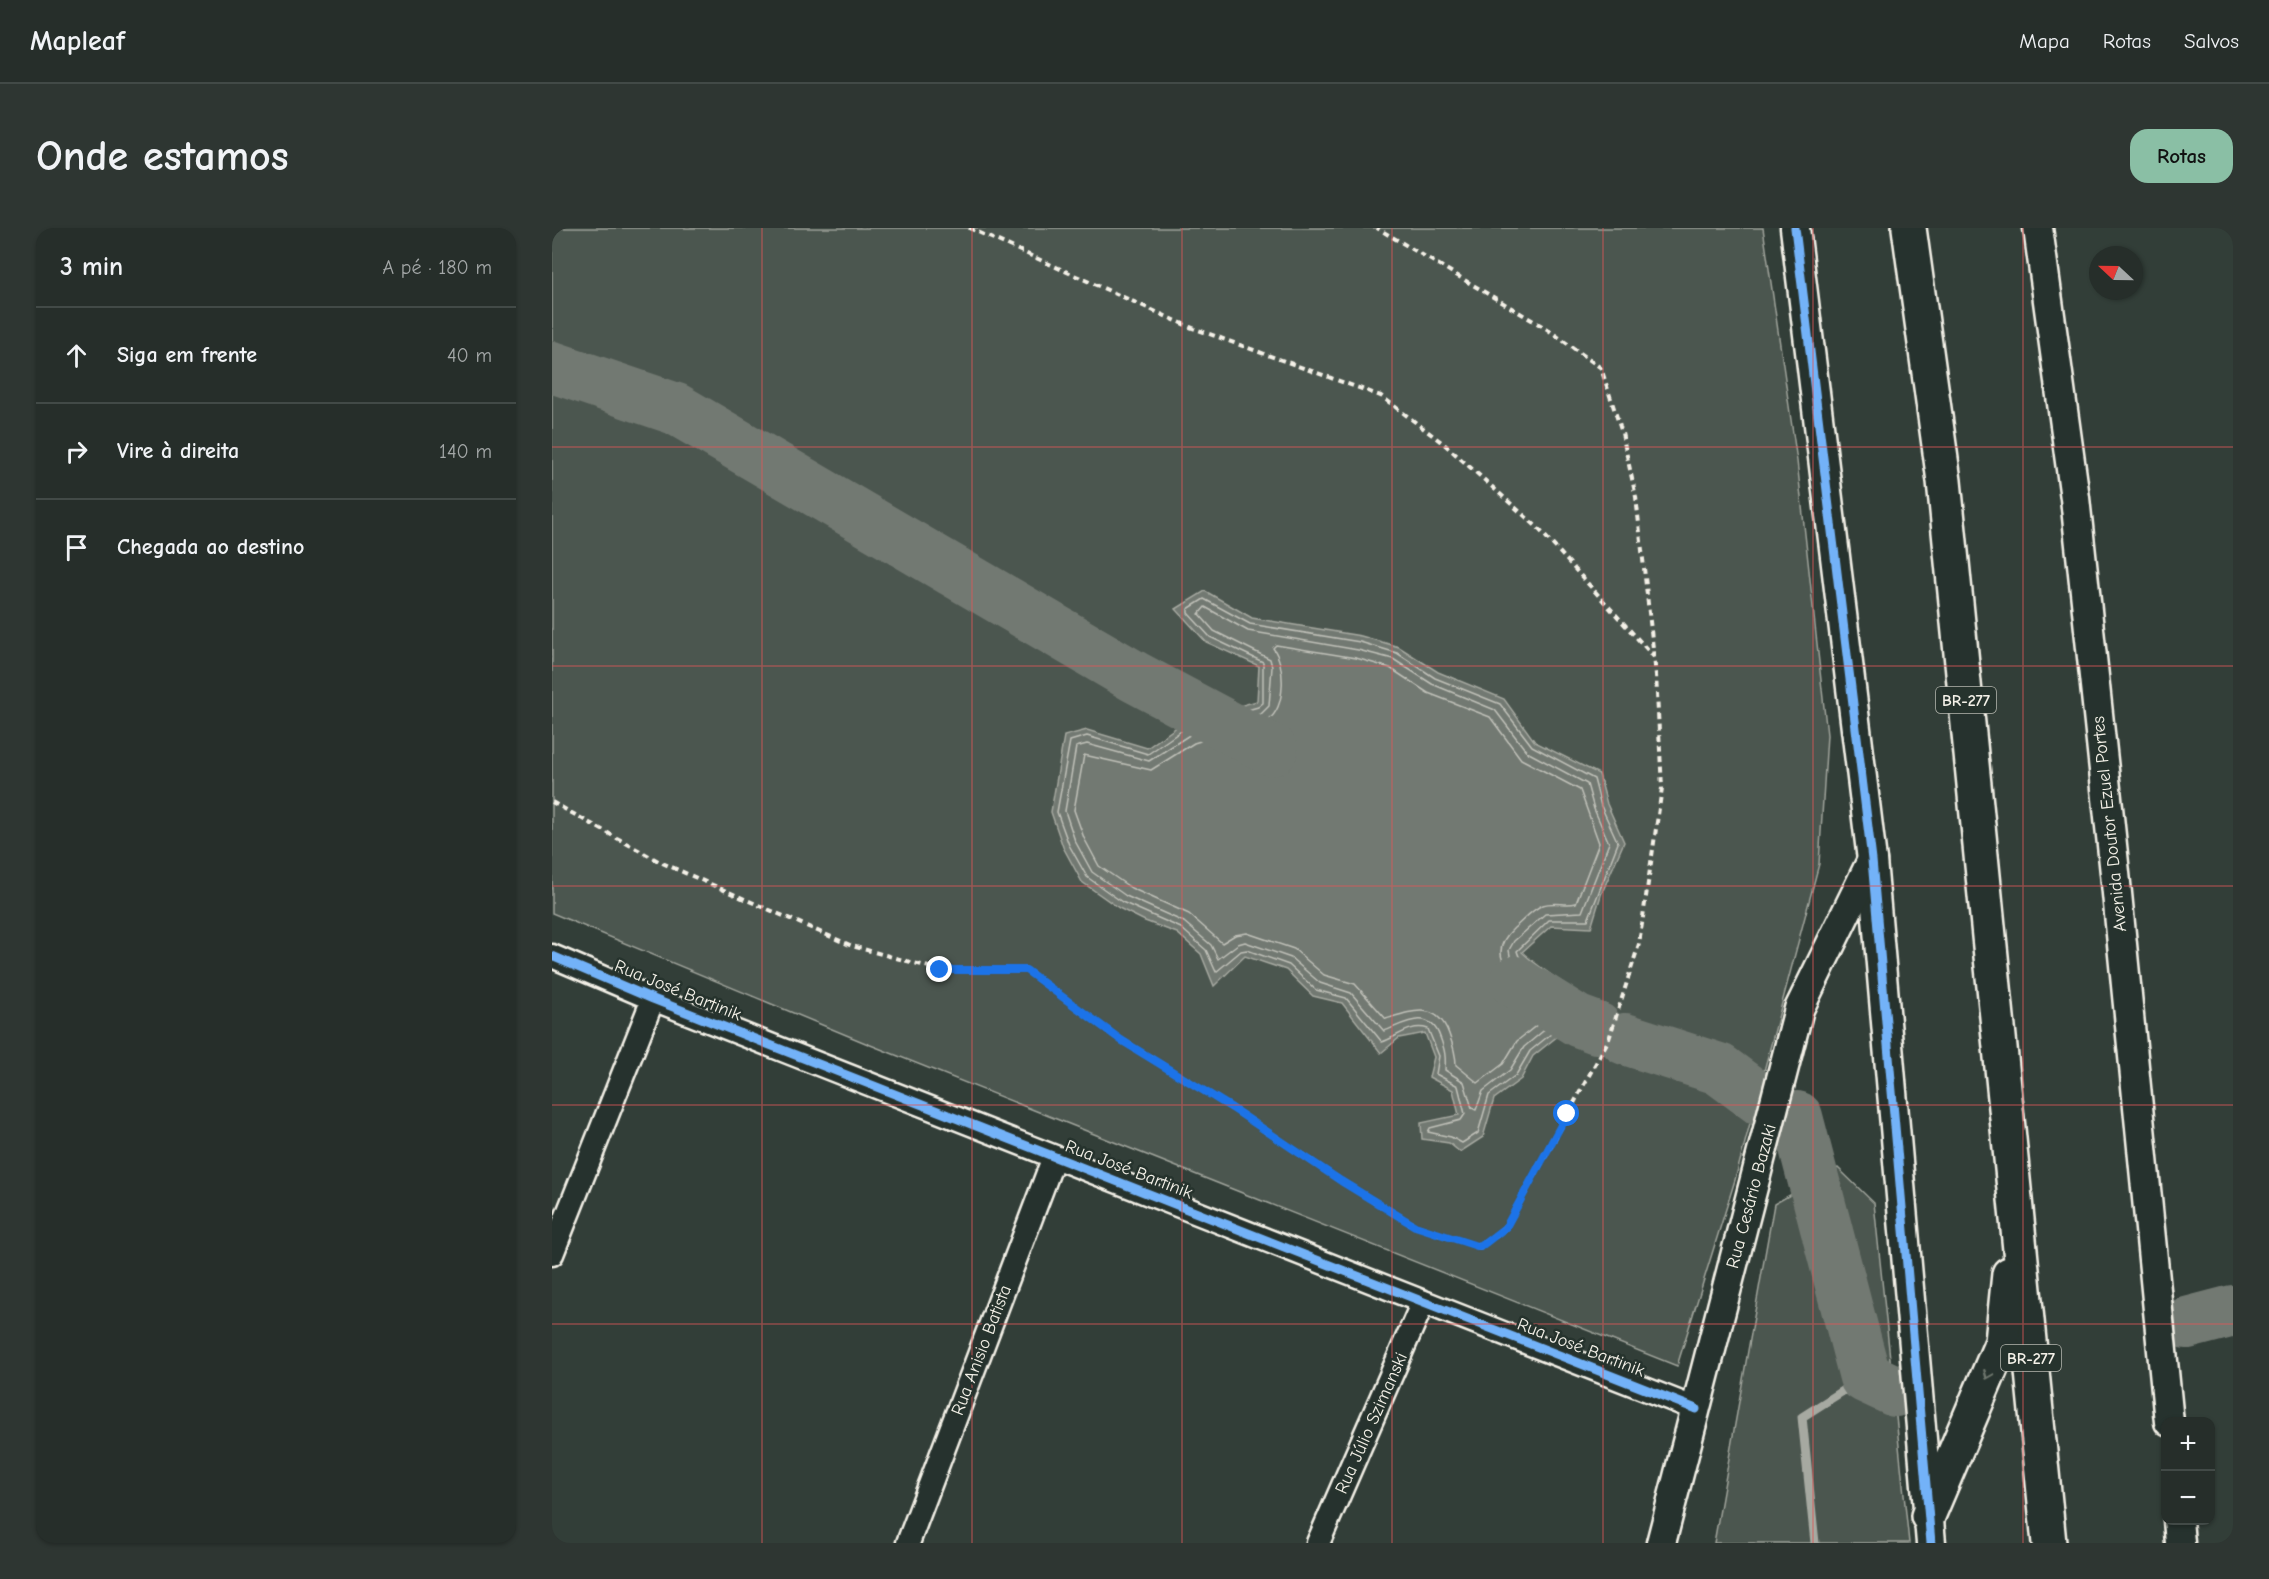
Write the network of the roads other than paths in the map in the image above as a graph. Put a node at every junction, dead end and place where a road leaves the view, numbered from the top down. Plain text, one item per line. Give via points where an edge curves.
1 (1795, 228) edge
2 (1909, 228) edge
3 (2038, 228) edge
4 (1872, 860) junction
5 (552, 956) edge
6 (653, 999) junction
7 (1054, 1157) junction
8 (2013, 1173) junction
9 (552, 1254) edge
10 (1423, 1302) junction
11 (1695, 1410) junction
12 (2169, 1417) edge
13 (2179, 1525) edge
14 (1929, 1529) edge
15 (908, 1543) edge
16 (1318, 1543) edge
17 (1661, 1543) edge
18 (2049, 1543) edge
19 (2181, 1543) edge

1 - 4 street
2 - 8 highway, BR-277 via 1944,480
3 - 12 street, Avenida Doutor Ezuel Portes via 2075,498
4 - 11 street, Rua Cesário Bazaki via 1799,1009
4 - 14 street
5 - 6 street, Rua José Bartinik
6 - 7 street, Rua José Bartinik
6 - 9 street
7 - 10 street, Rua José Bartinik
7 - 15 street, Rua Anisio Batista
8 -> 14 highway via 2002,1342
8 - 18 highway, BR-277
10 - 11 street, Rua José Bartinik
10 - 16 street, Rua Júlio Szimanski
11 - 17 street, Rua Cesário Bazaki
13 - 19 street

